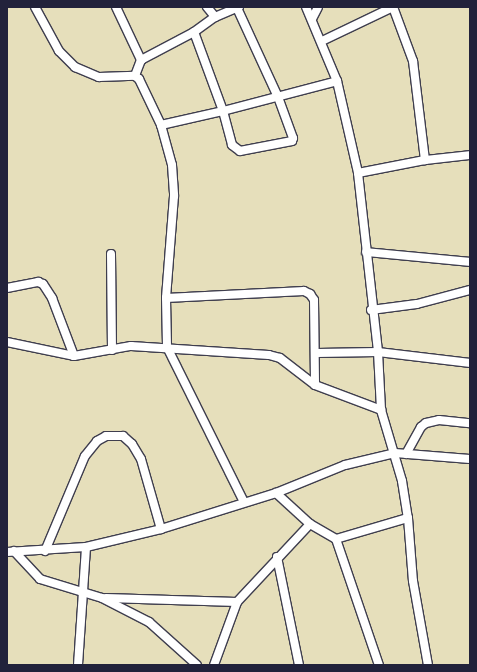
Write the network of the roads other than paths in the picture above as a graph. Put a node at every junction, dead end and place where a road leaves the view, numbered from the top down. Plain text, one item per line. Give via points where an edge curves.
1 (35, 7) edge
2 (116, 7) edge
3 (207, 7) edge
4 (238, 7) edge
5 (306, 7) edge
6 (318, 7) edge
7 (393, 7) edge
8 (215, 17) junction
9 (312, 20) junction
10 (194, 32) junction
11 (322, 41) junction
12 (141, 60) junction
13 (135, 76) junction
14 (337, 81) junction
15 (278, 97) junction
16 (223, 112) junction
17 (161, 125) junction
18 (470, 155) edge
19 (425, 160) junction
20 (358, 172) junction
21 (366, 252) junction
22 (111, 254) dead end
23 (470, 262) edge
24 (7, 288) edge
25 (470, 290) edge
26 (166, 298) junction
27 (372, 310) junction
28 (7, 342) edge
29 (167, 347) junction
30 (112, 350) junction
31 (378, 352) junction
32 (316, 353) junction
33 (74, 356) junction
34 (470, 363) edge
35 (315, 385) junction
36 (381, 410) junction
37 (470, 423) edge
38 (394, 453) junction
39 (406, 454) junction
40 (470, 459) edge
41 (276, 493) junction
42 (244, 502) junction
43 (408, 518) junction
44 (310, 524) junction
45 (161, 529) junction
46 (336, 539) junction
47 (86, 547) junction
48 (45, 551) junction
49 (11, 552) edge
50 (277, 557) junction
51 (85, 595) junction
52 (102, 598) junction
53 (237, 602) junction
54 (78, 665) edge
55 (197, 665) edge
56 (214, 665) edge
57 (299, 665) edge
58 (380, 665) edge
59 (428, 665) edge

1 - 13 street via 59,51 75,67 99,77
2 - 12 street
3 - 8 street
4 - 8 street
4 - 15 street
5 - 9 street
6 - 9 street
7 - 11 street
7 - 19 street via 413,61
8 - 10 street
9 - 11 street
10 - 12 street
10 - 16 street
11 - 14 street
12 - 13 street
13 - 17 street via 143,84
14 - 15 street
14 - 20 street
15 - 16 street
15 - 16 street via 292,141 240,151 232,146
16 - 17 street
17 - 26 street via 172,164 174,196
18 - 19 street
19 - 20 street
20 - 21 street
21 - 23 street
21 - 27 street
22 - 30 street
24 - 33 street via 38,282 43,284 52,298
25 - 27 street via 416,304
26 - 29 street
26 - 32 street via 304,291 314,300
27 - 31 street
28 - 33 street
29 - 30 street via 131,346
29 - 35 street via 269,355 285,362
29 - 42 street
30 - 33 street
31 - 32 street
31 - 34 street
31 - 36 street
32 - 35 street
35 - 36 street
36 - 38 street
37 - 39 street via 439,420 426,423
38 - 39 street
38 - 41 street via 325,471
38 - 43 street
39 - 40 street
41 - 42 street
41 - 44 street
42 - 45 street
43 - 46 street
43 - 59 street via 413,581
44 - 46 street
44 - 50 street
45 - 47 street
45 - 48 street via 141,459 132,444 123,436 106,436 97,441 85,456
46 - 58 street
47 - 48 street
47 - 51 street
48 - 49 street
49 - 51 street via 40,579
50 - 53 street
50 - 57 street
51 - 52 street
51 - 54 street
52 - 53 street
52 - 55 street via 149,622
53 - 56 street

